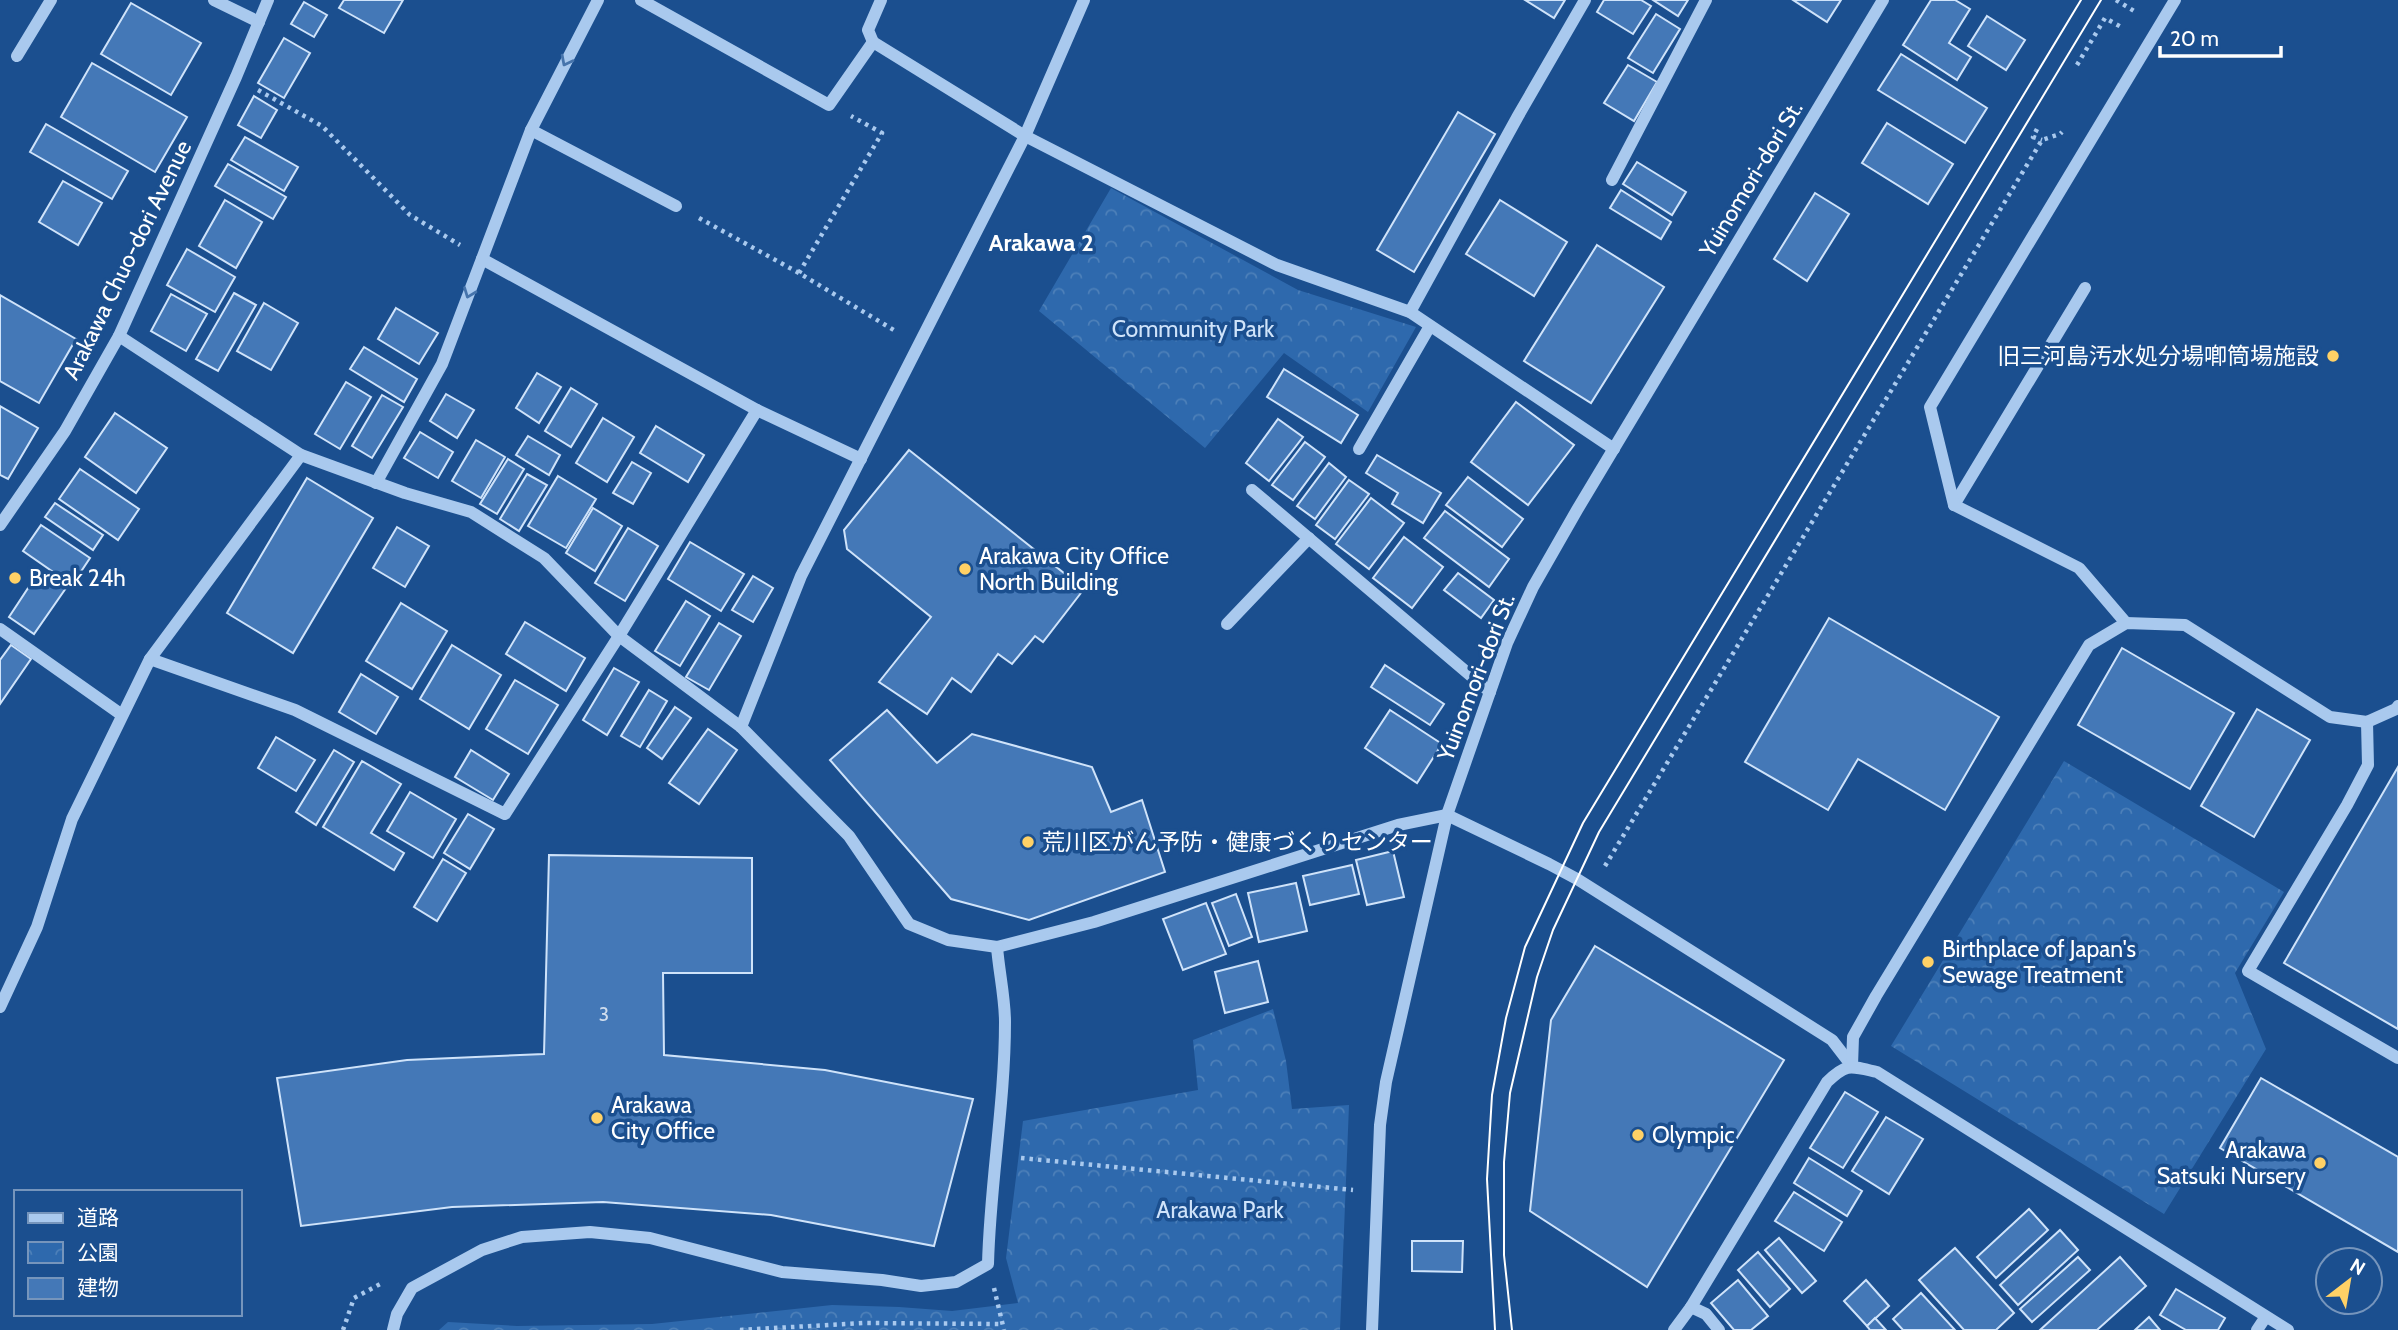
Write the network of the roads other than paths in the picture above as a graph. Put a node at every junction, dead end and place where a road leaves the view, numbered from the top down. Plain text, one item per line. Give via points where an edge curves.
1 (51, 0) edge
2 (214, 0) edge
3 (268, 0) edge
4 (598, 0) edge
5 (640, 0) edge
6 (881, 0) edge
7 (1084, 0) edge
8 (1585, 0) edge
9 (1706, 0) edge
10 (1882, 0) edge
11 (2175, 0) edge
12 (259, 22) junction
13 (873, 43) junction
14 (17, 56) dead end
15 (531, 130) junction
16 (1026, 135) junction
17 (1612, 180) dead end
18 (676, 206) road end
19 (482, 259) junction
20 (2085, 288) dead end
21 (1410, 312) junction
22 (1430, 326) junction
23 (119, 336) junction
24 (757, 410) junction
25 (1359, 449) dead end
26 (1614, 449) junction
27 (301, 455) junction
28 (861, 460) junction
29 (376, 483) junction
30 (1252, 490) dead end
31 (1954, 505) junction
32 (0, 525) edge
33 (1309, 538) junction
34 (1227, 624) dead end
35 (2126, 624) junction
36 (0, 629) edge
37 (619, 636) junction
38 (150, 659) junction
39 (1490, 692) junction
40 (2398, 706) edge
41 (122, 715) junction
42 (2367, 722) junction
43 (741, 727) junction
44 (1447, 815) junction
45 (997, 947) junction
46 (0, 1007) edge
47 (2398, 1058) edge
48 (1852, 1066) junction
49 (1691, 1307) junction
50 (2265, 1318) junction
51 (393, 1330) edge
52 (1372, 1330) edge
53 (1674, 1330) edge
54 (1720, 1330) edge
55 (2257, 1330) edge
56 (2288, 1330) edge

1 - 14 street
2 - 12 street
3 - 12 street, Arakawa Chuo-dori Avenue
4 -> 15 street
5 - 13 street via 829,105
6 - 13 street via 867,30
7 - 16 street
8 - 21 street
9 - 17 street
10 - 26 street, Yuinomori-dori St.
11 - 31 street via 1930,407
12 - 23 street, Arakawa Chuo-dori Avenue
13 - 16 street
15 - 18 street
15 - 19 street
16 - 21 street via 1277,265
16 - 28 street
19 - 24 street
19 -> 29 street via 442,364
20 - 31 street
21 - 22 street
22 - 25 street
22 - 26 street
23 - 27 street
23 - 32 street, Arakawa Chuo-dori Avenue via 65,431
24 - 28 street
24 - 37 street
26 - 39 street, Yuinomori-dori St. via 1533,587
27 - 29 street
27 - 38 street
28 - 43 street via 801,576
29 - 37 street via 471,512 544,558
30 - 33 street
31 - 35 street via 2079,568
33 - 34 street
33 - 39 street
35 - 42 street via 2185,625 2330,717
35 - 48 street via 2089,645 1876,996 1853,1037
36 - 41 street
37 - 38 street via 505,814 295,710
37 - 43 street
38 - 41 street
39 - 44 street, Yuinomori-dori St.
40 - 42 street
41 - 46 street via 72,819 37,927
42 - 47 street via 2368,765 2248,971
43 - 45 street via 849,836 909,924 948,940
44 - 45 street via 1398,825 1094,922
44 - 48 street via 1591,889 1832,1041
44 - 52 street, Yuinomori-dori St. via 1386,1082 1380,1125
45 - 51 street via 1005,1021 988,1264 956,1282 922,1286 782,1272 650,1238 590,1232 522,1237 482,1250 412,1288
48 - 49 street via 1842,1068 1827,1082
48 - 50 street via 1877,1072
49 - 53 street
49 - 54 street via 1706,1314
50 - 55 street
50 - 56 street

